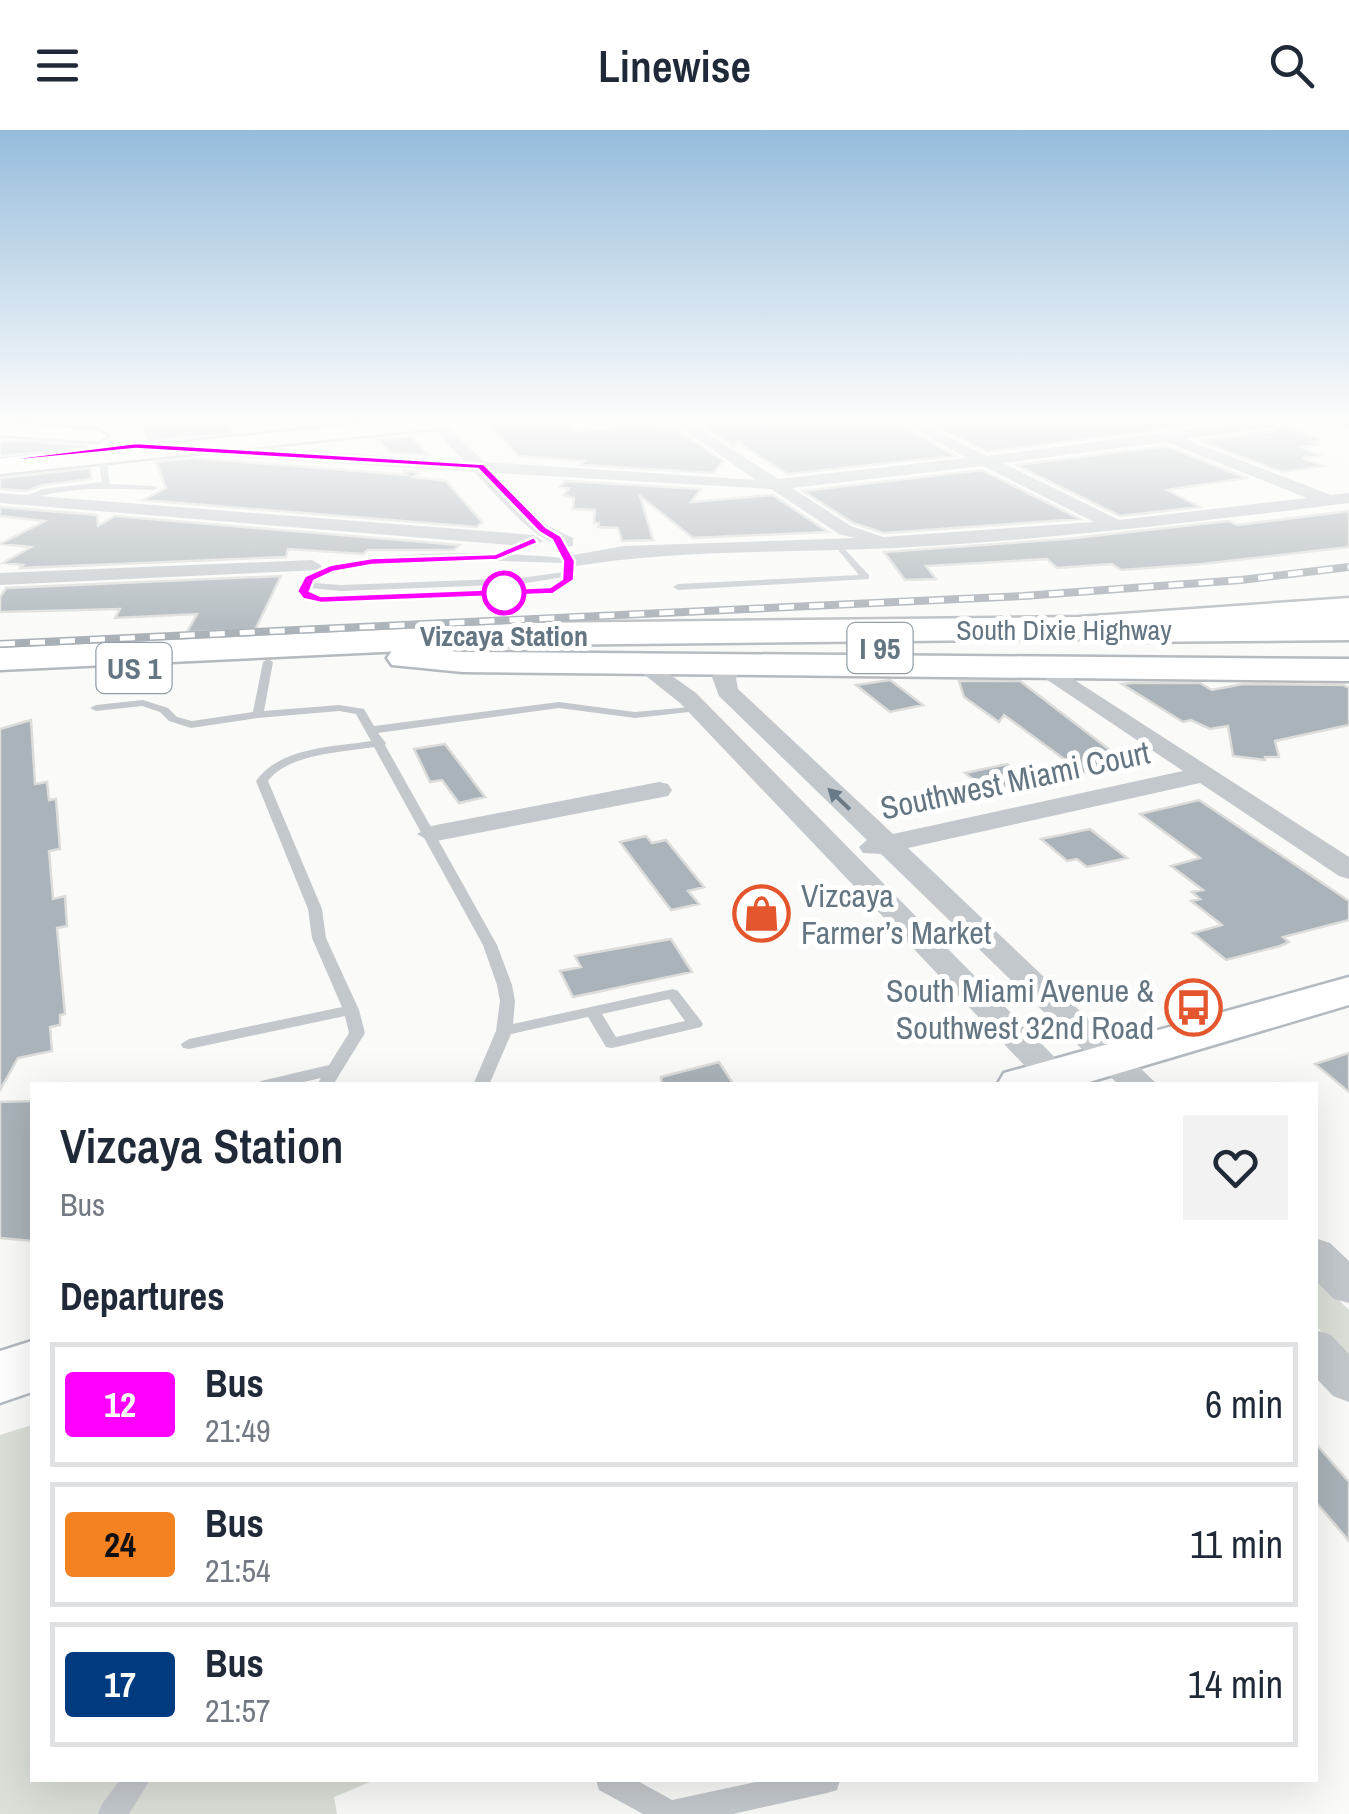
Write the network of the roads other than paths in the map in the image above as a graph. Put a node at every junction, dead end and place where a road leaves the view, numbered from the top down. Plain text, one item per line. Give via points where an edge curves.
1 (46, 502) edge
2 (514, 502) edge
3 (797, 502) edge
4 (1067, 502) edge
5 (1319, 502) edge
6 (1116, 526) junction
7 (544, 536) junction
8 (841, 537) junction
9 (624, 552) junction
10 (497, 557) junction
11 (568, 568) junction
12 (309, 575) junction
13 (0, 579) edge
14 (678, 587) dead end
15 (1349, 610) edge
16 (1079, 628) junction
17 (1349, 630) edge
18 (1349, 647) edge
19 (404, 658) junction
20 (0, 659) edge
21 (268, 662) junction
22 (644, 663) junction
23 (735, 664) junction
24 (1042, 666) junction
25 (1349, 670) edge
26 (0, 675) edge
27 (96, 708) dead end
28 (698, 708) junction
29 (258, 715) junction
30 (372, 730) junction
31 (380, 742) junction
32 (1205, 774) junction
33 (659, 790) dead end
34 (431, 834) junction
35 (887, 844) junction
36 (840, 854) junction
37 (1349, 870) edge
38 (1349, 992) edge
39 (351, 1010) junction
40 (593, 1012) junction
41 (508, 1030) junction
42 (190, 1044) dead end
43 (336, 1069) junction
44 (1126, 1072) edge
45 (279, 1082) edge
46 (327, 1082) edge
47 (482, 1082) edge
48 (1047, 1082) edge
49 (1318, 1257) edge
50 (1349, 1287) edge
51 (1318, 1351) edge
52 (30, 1368) edge
53 (0, 1377) edge
54 (1349, 1383) edge
55 (136, 1782) edge
56 (612, 1782) edge
57 (817, 1782) edge
58 (112, 1814) edge
59 (670, 1814) edge

1 - 7 street
2 - 7 street
3 - 8 street
4 - 6 street
5 - 6 street
6 - 8 street via 908,540
7 - 9 street
7 - 10 street
7 - 11 lane
8 - 9 street
8 - 14 lane via 866,577
9 - 11 street
10 - 11 lane
10 - 12 lane via 354,564
11 - 12 lane via 562,587 544,592 346,600 307,596
12 - 13 street
15 - 16 highway
16 - 17 main road, South Dixie Highway
16 - 20 highway, South Dixie Highway / US 1 via 583,633
18 - 19 highway, I 95 via 629,646
19 - 21 highway, South Dixie Highway / US 1
19 - 22 main road, South Dixie Highway
21 - 26 highway, South Dixie Highway / US 1
21 - 29 lane
22 - 23 main road, South Dixie Highway
22 - 28 street
23 - 24 main road, South Dixie Highway
35 -> 23 street via 727,691 724,677
24 - 25 main road, South Dixie Highway
24 - 32 street
27 - 29 lane via 144,704 190,726
28 - 30 lane via 635,715 559,706
28 - 36 street
29 - 30 lane via 340,708 360,711
30 - 31 lane
31 - 34 lane
31 - 39 lane via 294,758 264,773 262,781
32 - 35 street, Southwest Miami Court
32 - 37 street
33 - 34 street
34 - 41 lane via 503,974
35 - 36 street, Southwest Miami Court
35 - 44 street
36 - 48 street
38 - 44 main road
39 - 42 lane
39 - 43 lane via 357,1034
40 - 40 lane via 674,994 695,1024 612,1043
40 - 41 lane
41 - 47 lane
43 - 45 lane
43 - 46 lane
44 - 48 main road
49 - 50 street
51 - 54 street
52 - 53 main road
55 - 58 lane
56 - 59 lane
57 - 59 lane

